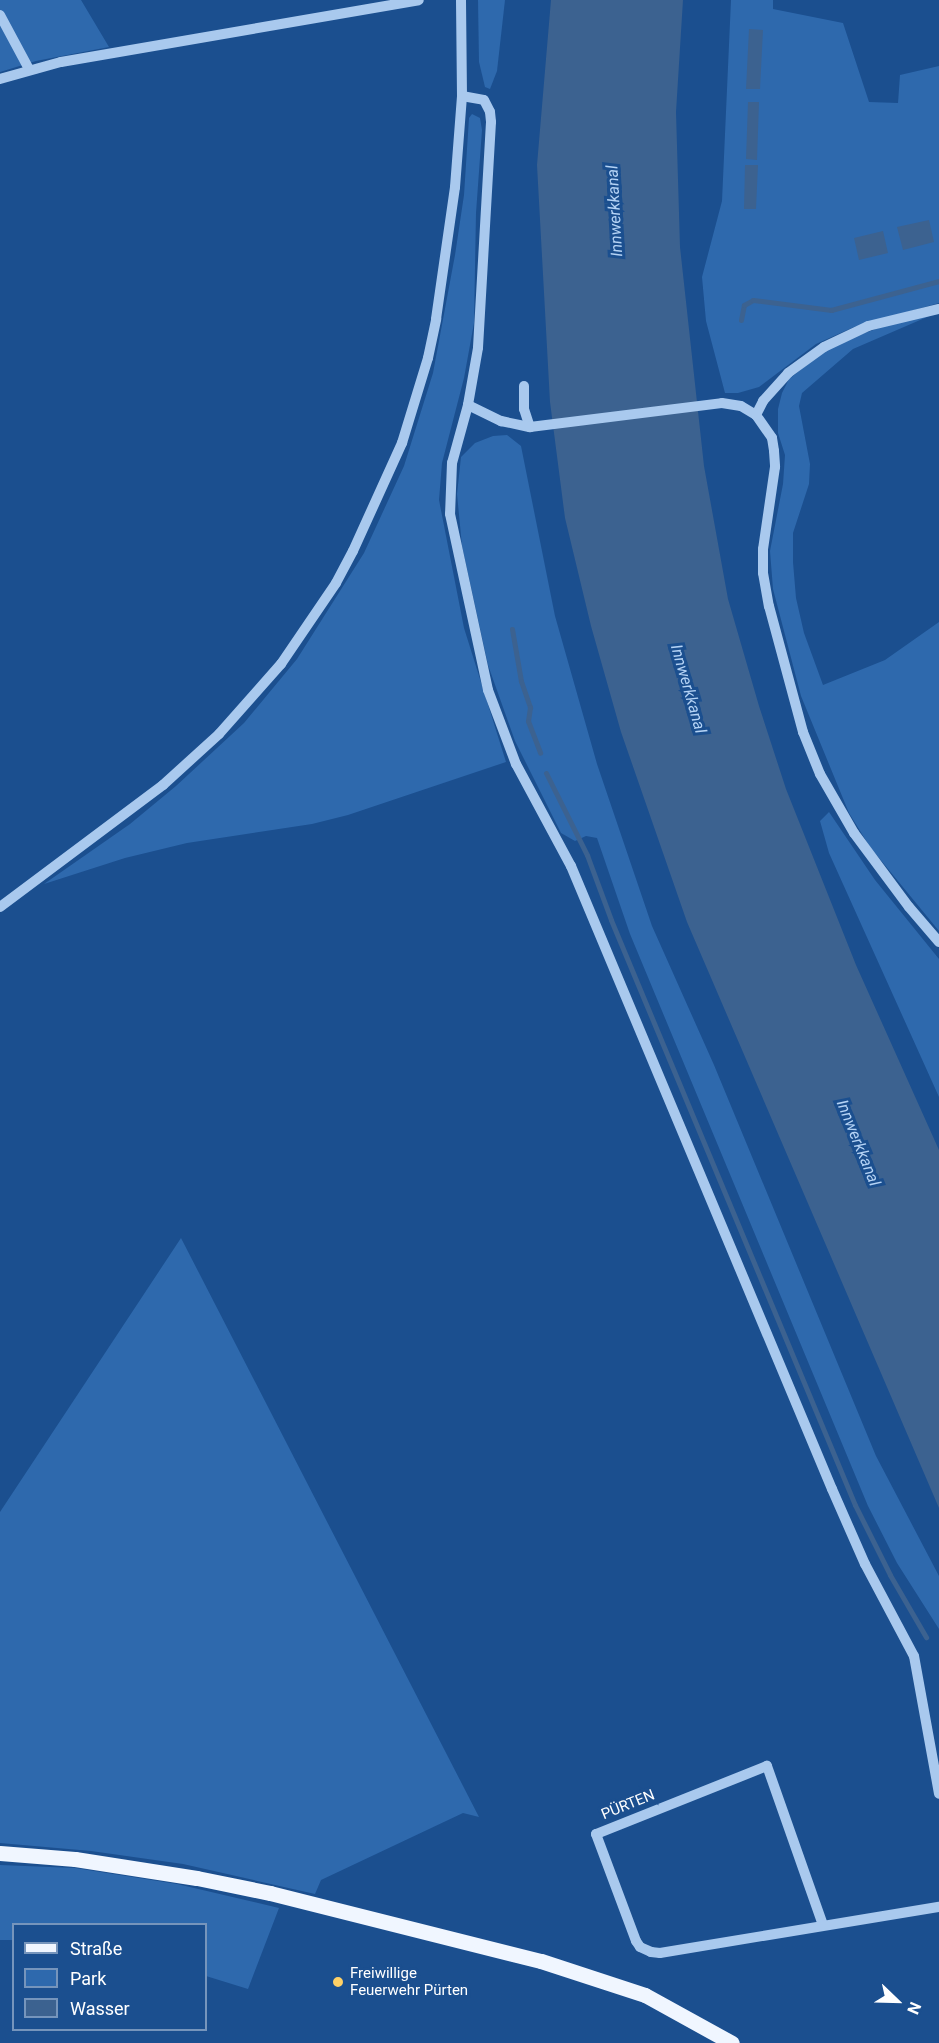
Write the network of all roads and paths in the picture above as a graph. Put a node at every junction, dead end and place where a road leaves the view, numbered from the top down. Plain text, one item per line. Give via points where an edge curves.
1 (419, 0) edge
2 (461, 0) edge
3 (0, 15) edge
4 (29, 69) junction
5 (0, 79) edge
6 (462, 96) junction
7 (939, 309) edge
8 (524, 386) dead end
9 (468, 405) junction
10 (756, 414) junction
11 (536, 426) junction
12 (0, 907) edge
13 (939, 942) edge
14 (939, 1794) edge
15 (0, 1853) edge
16 (939, 1907) edge
17 (823, 1925) junction
18 (732, 2043) edge

1 - 4 street
2 - 6 street
3 - 4 street
4 - 5 street
6 - 9 street via 484,100 491,122 482,310
6 - 12 street via 450,228 428,358 402,442 336,583 281,664 204,749 134,808
7 - 10 street via 868,326 824,347 788,373
8 - 11 street via 524,409
9 - 11 street via 501,421
9 - 14 street via 452,464 450,514 488,690 516,764 579,885 832,1490 865,1564 909,1645
10 - 11 street via 741,406 709,404
10 - 13 street via 766,426 775,467 763,549 764,573 769,606 803,732 820,774 854,833
15 - 18 main road via 75,1859 197,1878 541,1961 645,1995
16 - 17 street, PÜRTEN
17 - 17 street, PÜRTEN via 651,1952 636,1941 596,1834 767,1766

